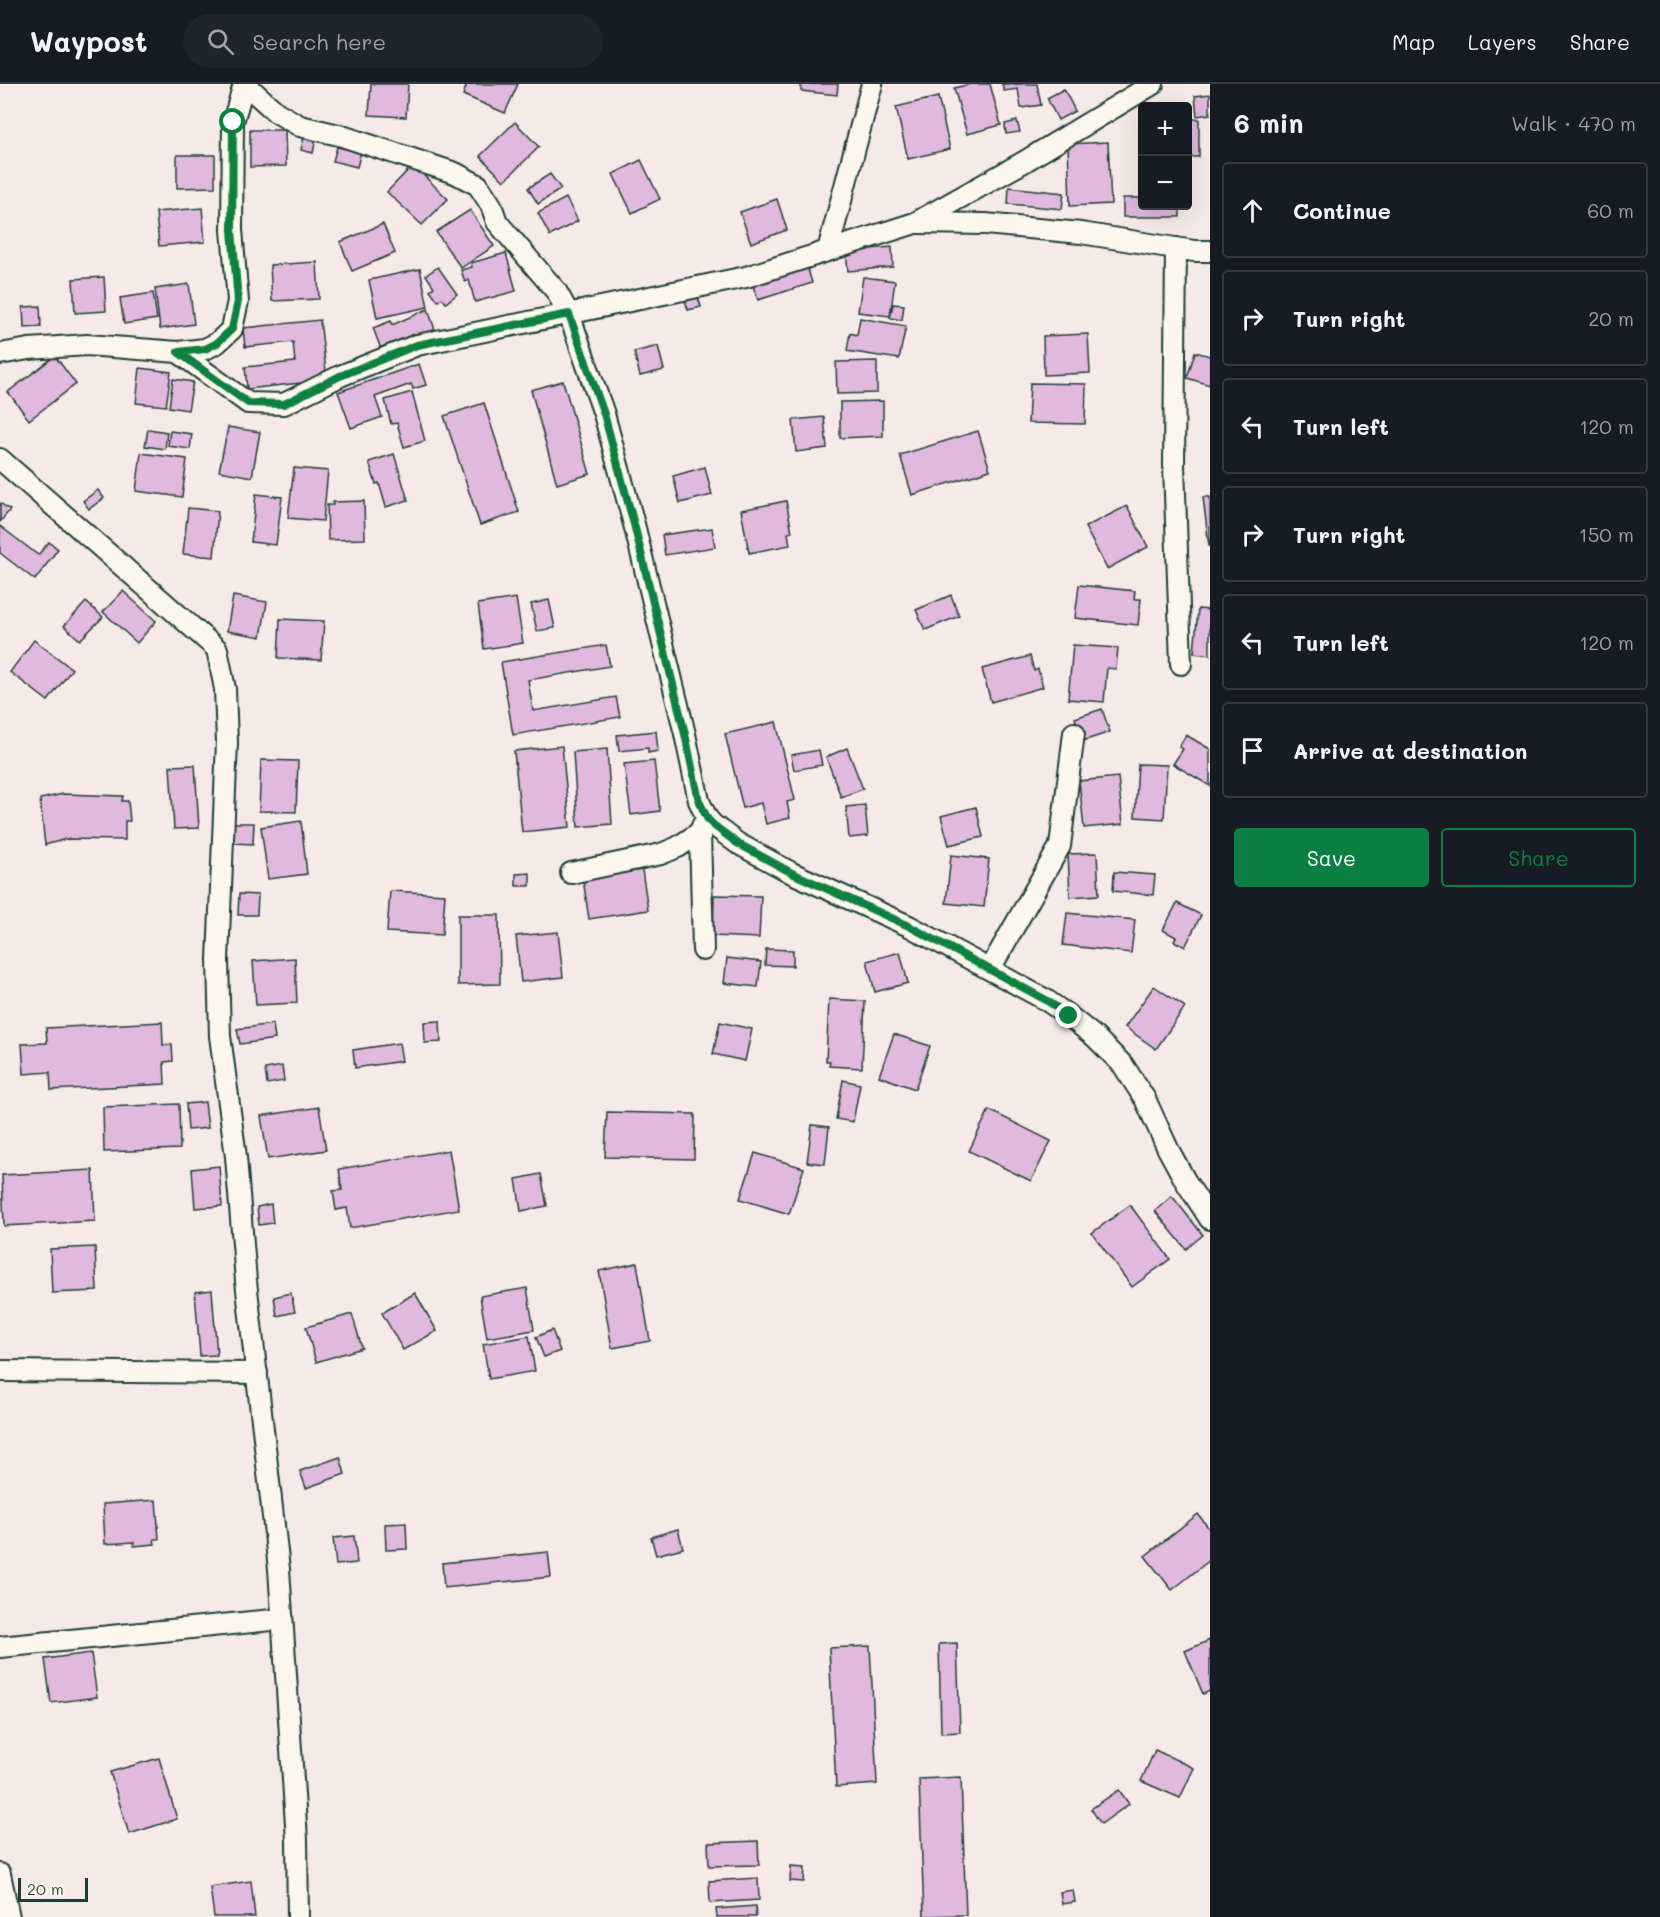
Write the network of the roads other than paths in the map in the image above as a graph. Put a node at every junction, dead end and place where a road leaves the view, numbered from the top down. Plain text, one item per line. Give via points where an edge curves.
1 (244, 84) edge
2 (872, 84) edge
3 (1153, 84) edge
4 (915, 223) junction
5 (1176, 249) junction
6 (828, 250) junction
7 (1210, 251) edge
8 (569, 314) junction
9 (178, 352) junction
10 (0, 354) edge
11 (0, 459) edge
12 (1181, 664) dead end
13 (1074, 733) dead end
14 (703, 825) junction
15 (571, 873) dead end
16 (703, 950) dead end
17 (990, 969) junction
18 (1210, 1219) edge
19 (0, 1371) edge
20 (257, 1374) junction
21 (282, 1619) junction
22 (0, 1647) edge
23 (0, 1874) edge
24 (9, 1917) edge
25 (298, 1917) edge

1 - 8 street via 276,112 300,126 455,173 478,185 497,222 556,291
1 - 9 street via 233,122 232,230 238,301 232,329 205,349
2 - 6 street
3 - 4 street
4 - 5 street via 1059,231
4 - 6 street
5 - 7 street
5 - 12 street via 1174,465
6 - 8 street via 746,277
8 - 9 street via 417,345 284,404 248,403
8 - 14 street via 604,414 626,494
9 - 10 street via 87,345
11 - 20 street via 217,649 225,689 227,742 218,960 220,1036
13 - 17 street via 1060,846
14 - 15 street via 678,847 661,854
14 - 16 street
14 - 17 street via 712,824 737,843 792,873 909,926
17 - 18 street via 1069,1016 1123,1065
19 - 20 street
20 - 21 street
21 - 22 street
21 - 25 street via 297,1840
23 - 24 street

